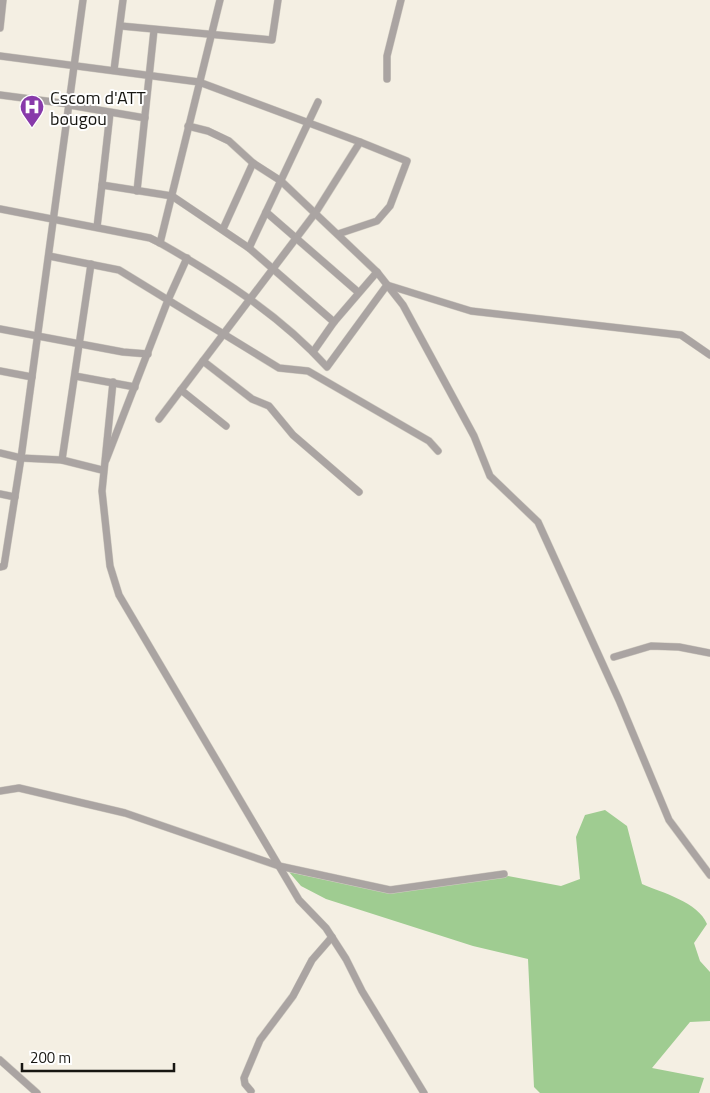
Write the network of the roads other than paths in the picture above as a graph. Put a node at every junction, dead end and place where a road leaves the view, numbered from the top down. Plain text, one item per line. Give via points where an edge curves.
1 (3, 0) edge
2 (83, 0) edge
3 (123, 0) edge
4 (220, 0) edge
5 (278, 0) edge
6 (401, 0) edge
7 (121, 26) junction
8 (0, 28) edge
9 (154, 30) junction
10 (211, 35) junction
11 (0, 56) edge
12 (74, 64) junction
13 (114, 70) junction
14 (149, 75) junction
15 (387, 79) dead end
16 (199, 82) junction
17 (0, 95) edge
18 (318, 102) dead end
19 (69, 104) junction
20 (110, 112) junction
21 (145, 118) junction
22 (308, 123) junction
23 (188, 126) junction
24 (360, 142) junction
25 (254, 163) junction
26 (281, 181) junction
27 (102, 185) junction
28 (137, 191) junction
29 (172, 196) junction
30 (0, 210) edge
31 (266, 212) junction
32 (316, 212) junction
33 (54, 219) junction
34 (97, 227) junction
35 (223, 229) junction
36 (338, 234) junction
37 (297, 237) junction
38 (160, 243) junction
39 (249, 248) junction
40 (49, 256) junction
41 (187, 258) junction
42 (91, 264) junction
43 (273, 269) junction
44 (377, 272) junction
45 (387, 285) junction
46 (358, 292) junction
47 (251, 299) junction
48 (168, 300) junction
49 (334, 322) junction
50 (0, 328) edge
51 (224, 334) junction
52 (38, 336) junction
53 (79, 343) junction
54 (313, 352) junction
55 (148, 354) junction
56 (710, 355) edge
57 (203, 361) junction
58 (0, 371) edge
59 (32, 376) junction
60 (75, 376) junction
61 (113, 382) junction
62 (135, 387) junction
63 (181, 390) junction
64 (159, 419) dead end
65 (226, 426) dead end
66 (438, 451) dead end
67 (0, 453) edge
68 (21, 458) junction
69 (62, 460) junction
70 (102, 470) junction
71 (359, 492) dead end
72 (0, 494) edge
73 (14, 497) junction
74 (0, 533) edge
75 (9, 534) junction
76 (1, 566) edge
77 (710, 653) edge
78 (614, 657) dead end
79 (0, 791) edge
80 (279, 866) junction
81 (504, 874) dead end
82 (710, 875) edge
83 (332, 938) junction
84 (0, 1060) edge
85 (251, 1091) dead end
86 (37, 1093) edge
87 (424, 1093) edge

1 - 8 street
2 - 12 street
3 - 7 street
4 - 10 street
5 - 10 street via 272,40
6 - 15 street via 387,56
7 - 9 street
7 - 13 street
9 - 10 street
9 - 14 street
10 - 16 street
11 - 12 street
12 - 13 street
12 - 19 street
13 - 14 street
14 - 16 street
14 - 21 street
16 - 22 street
16 - 23 street
17 - 19 street
18 - 22 street
19 - 20 street
19 - 33 street
20 - 21 street
20 - 27 street
21 - 28 street
22 - 24 street
22 - 26 street
23 - 25 street via 229,141
23 - 29 street
24 - 32 street
24 - 36 street via 407,161 390,206 377,222
25 - 26 street
25 - 35 street
26 - 31 street
26 - 32 street
27 - 28 street
27 - 34 street
28 - 29 street
29 - 35 street
29 - 38 street
30 - 33 street
31 - 37 street
31 - 39 street
32 - 36 street
32 - 37 street
33 - 34 street
33 - 40 street
34 - 38 street
35 - 39 street
36 - 44 street
37 - 43 street
37 - 46 street
38 - 41 street
39 - 43 street
40 - 42 street
40 - 52 street
41 - 47 street
41 - 48 street
42 - 48 street via 119,270
42 - 53 street
43 - 47 street
43 - 49 street
44 - 45 street
44 - 46 street
45 - 54 street via 327,367
45 - 56 street via 471,311 681,335
45 - 82 street via 403,305 474,436 490,476 538,522 669,820
46 - 49 street
47 - 51 street
47 - 54 street
48 - 51 street
48 - 55 street
49 - 54 street
50 - 52 street
51 - 57 street
51 - 66 street via 279,368 308,371 329,382 428,441
52 - 53 street
52 - 59 street
53 - 55 street
53 - 60 street
55 - 62 street
57 - 63 street
57 - 71 street via 252,399 269,406 293,435
58 - 59 street
59 - 68 street
60 - 61 street
60 - 69 street
61 - 62 street
61 - 70 street
62 - 70 street
63 - 64 street
63 - 65 street
67 - 68 street
68 - 69 street
68 - 73 street
69 - 70 street
70 - 80 street via 110,566 119,595
72 - 73 street
73 - 75 street
74 - 75 street
75 - 76 street
77 - 78 street via 651,646
79 - 80 street via 19,788 125,813
80 - 81 street via 390,890
80 - 83 street via 299,900
83 - 85 street via 312,960 293,996 260,1040 244,1078
83 - 87 street
84 - 86 street

